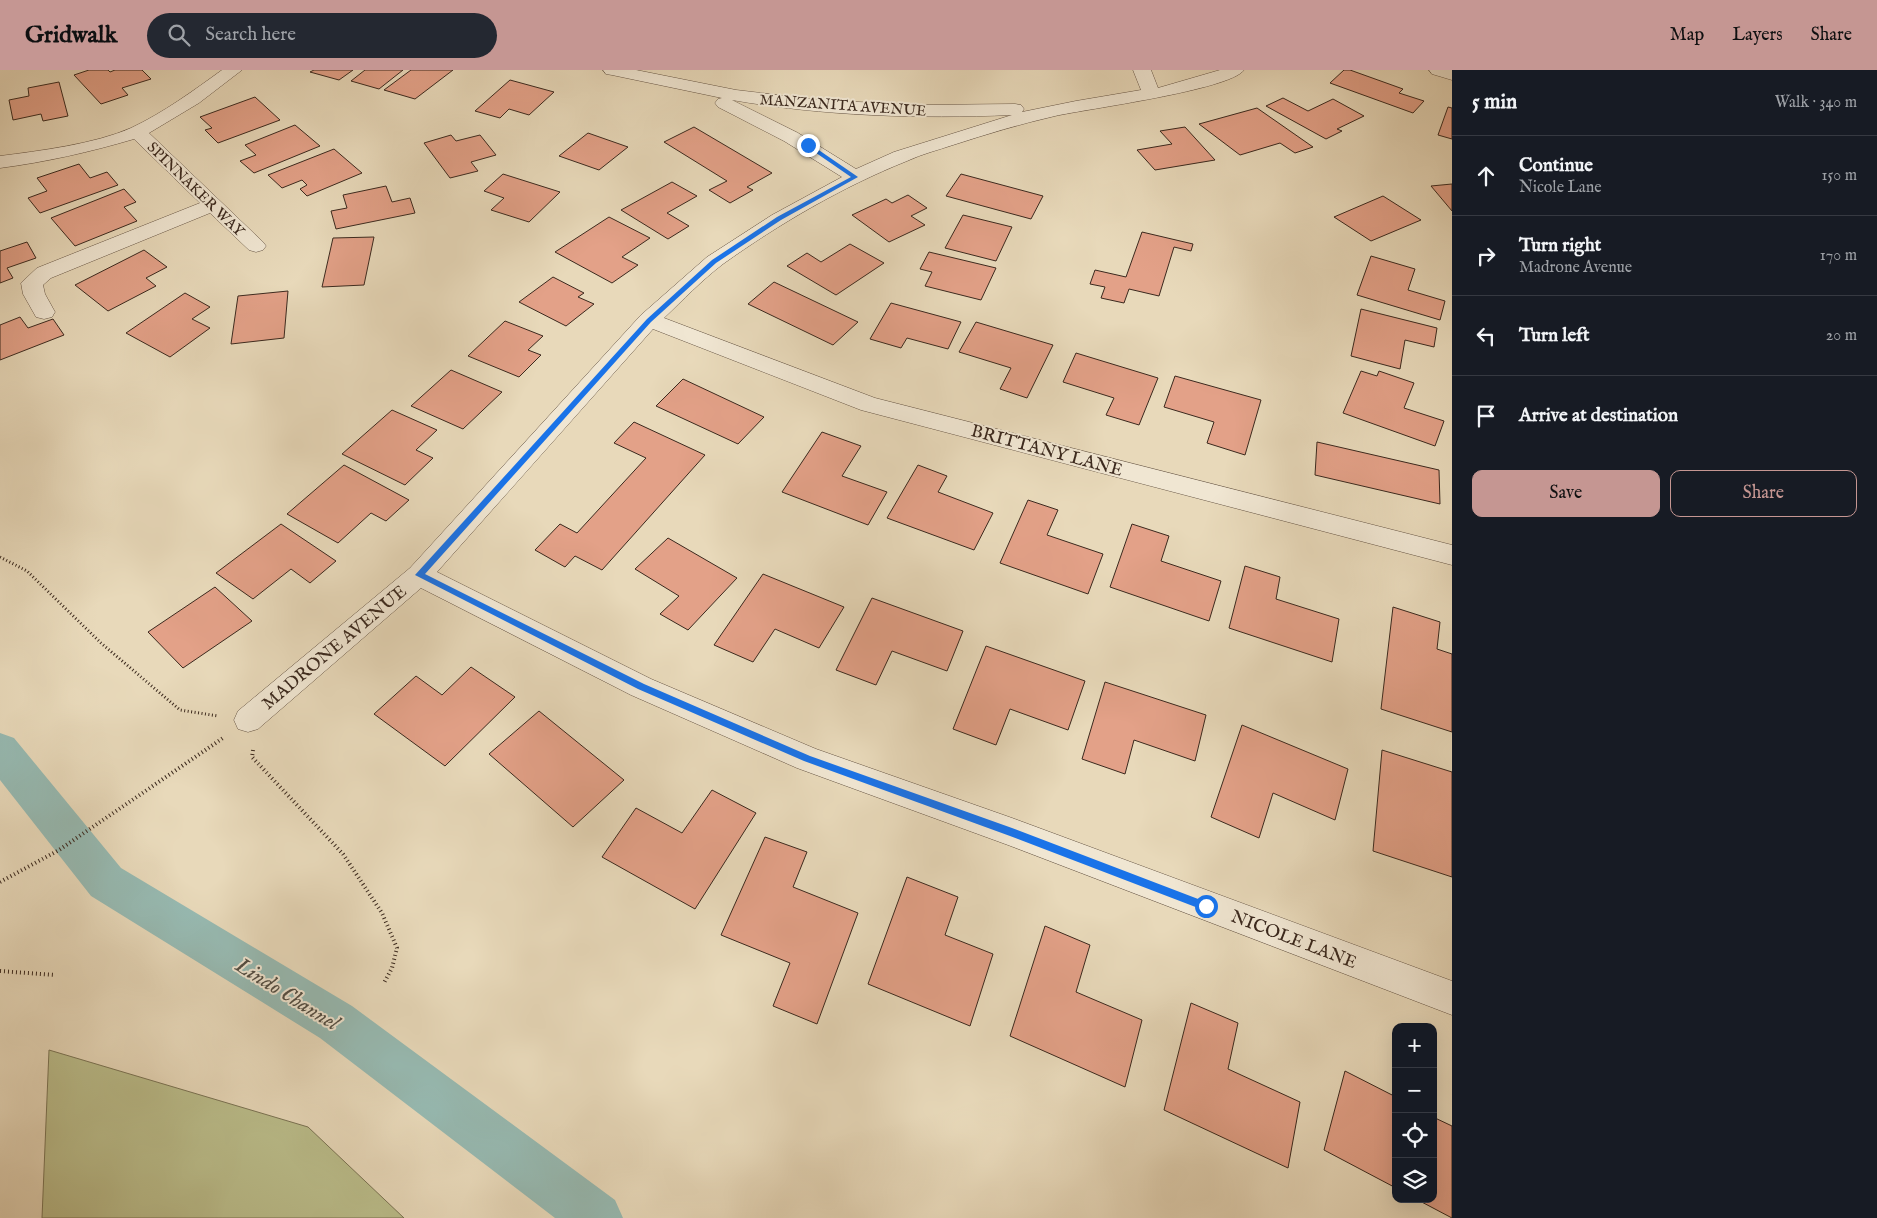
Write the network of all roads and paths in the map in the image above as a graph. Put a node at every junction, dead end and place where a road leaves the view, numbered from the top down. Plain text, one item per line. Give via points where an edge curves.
1 (233, 70) edge
2 (612, 70) edge
3 (1142, 70) edge
4 (1235, 70) edge
5 (1438, 70) edge
6 (1452, 74) edge
7 (665, 81) junction
8 (1150, 94) junction
9 (1076, 106) junction
10 (137, 132) junction
11 (0, 162) edge
12 (855, 177) junction
13 (213, 205) junction
14 (256, 246) dead end
15 (44, 312) dead end
16 (649, 320) junction
17 (1452, 554) edge
18 (0, 557) edge
19 (419, 575) junction
20 (248, 720) junction
21 (197, 757) dead end
22 (0, 882) edge
23 (0, 971) edge
24 (55, 976) dead end
25 (384, 983) dead end
26 (1452, 998) edge

1 - 10 street
2 - 7 street, MANZANITA AVENUE
3 - 8 street
4 - 8 street, MADRONE AVENUE
5 - 6 street
7 - 9 street, MANZANITA AVENUE via 753,98 827,107 894,111
7 - 12 street via 762,120 808,145
8 - 9 street, MADRONE AVENUE
9 - 12 street, MADRONE AVENUE via 1012,120 901,156
10 - 11 street via 91,146
10 - 13 street, SPINNAKER WAY
12 - 16 street, MADRONE AVENUE via 779,219 714,261
13 - 14 street, SPINNAKER WAY
13 - 15 street via 44,273 32,283
16 - 17 street, BRITTANY LANE via 869,404
16 - 19 street, MADRONE AVENUE
18 - 20 path via 27,571 101,643 180,710
19 - 20 street, MADRONE AVENUE
19 - 26 street, NICOLE LANE via 641,687 807,759 1012,832
20 - 25 path via 255,738 252,757 343,854 382,913 397,948
21 - 22 path via 59,850
23 - 24 path

